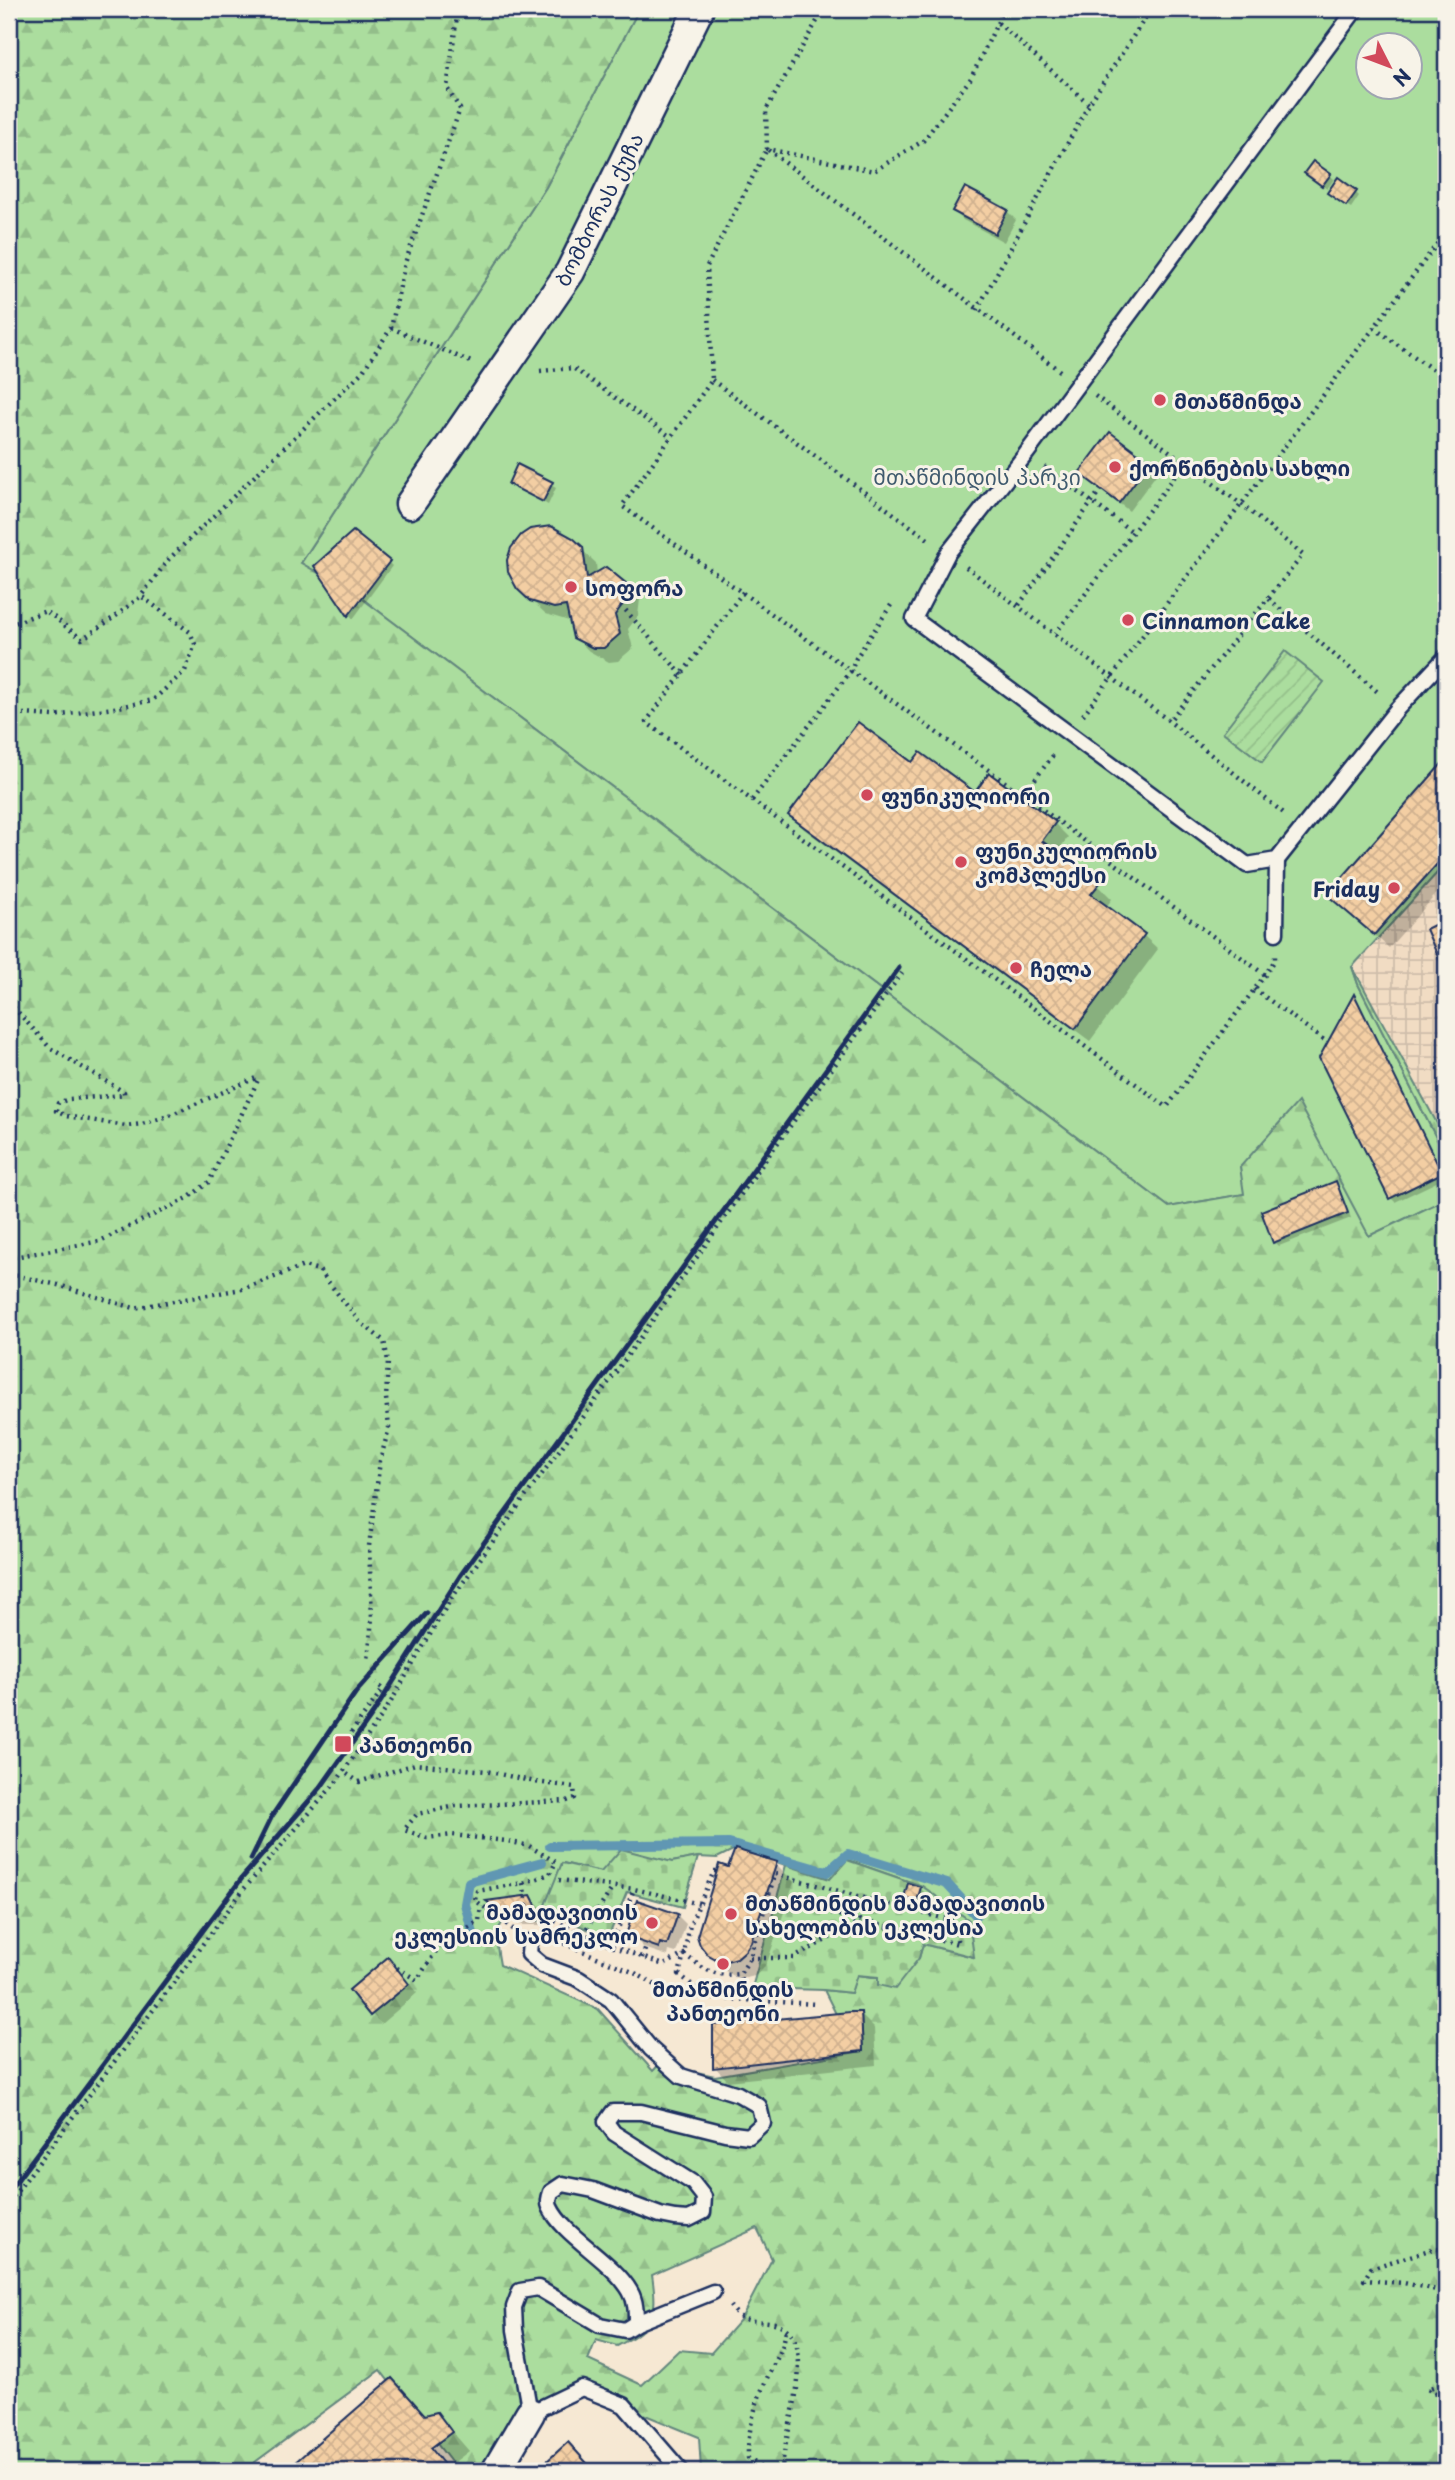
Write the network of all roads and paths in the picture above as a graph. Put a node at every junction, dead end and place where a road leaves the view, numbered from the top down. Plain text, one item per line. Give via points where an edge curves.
1 (458, 9) edge
2 (699, 9) edge
3 (824, 9) edge
4 (1004, 9) edge
5 (1151, 9) edge
6 (1356, 9) edge
7 (998, 23) junction
8 (1089, 104) junction
9 (767, 149) junction
10 (1446, 232) edge
11 (977, 310) junction
12 (391, 328) junction
13 (1374, 328) junction
14 (455, 354) dead end
15 (573, 368) dead end
16 (1446, 379) edge
17 (712, 380) junction
18 (1077, 383) junction
19 (671, 437) junction
20 (1026, 454) junction
21 (1185, 463) junction
22 (1101, 489) dead end
23 (1092, 502) junction
24 (410, 503) dead end
25 (1242, 505) junction
26 (1133, 533) junction
27 (948, 553) junction
28 (743, 592) junction
29 (143, 597) junction
30 (1269, 598) junction
31 (621, 605) dead end
32 (1019, 605) junction
33 (9, 625) edge
34 (1055, 634) junction
35 (1446, 657) edge
36 (856, 659) dead end
37 (851, 671) junction
38 (682, 676) junction
39 (1357, 676) dead end
40 (1112, 678) junction
41 (1099, 695) dead end
42 (9, 713) edge
43 (1169, 721) junction
44 (1059, 748) dead end
45 (1023, 796) junction
46 (752, 800) junction
47 (1302, 828) junction
48 (1277, 860) junction
49 (1276, 933) joint
50 (902, 973) dead end
51 (1265, 975) junction
52 (1254, 989) junction
53 (9, 1002) edge
54 (1324, 1040) dead end
55 (9, 1258) edge
56 (9, 1274) edge
57 (368, 1661) dead end
58 (376, 1683) dead end
59 (343, 1744) dead end
60 (347, 1774) dead end
61 (716, 1871) dead end
62 (559, 1880) dead end
63 (523, 1883) junction
64 (613, 1887) junction
65 (634, 1889) junction
66 (768, 1898) junction
67 (865, 1898) junction
68 (700, 1904) junction
69 (481, 1906) junction
70 (859, 1920) junction
71 (502, 1922) dead end
72 (761, 1924) junction
73 (583, 1934) junction
74 (827, 1939) junction
75 (530, 1942) joint
76 (611, 1946) junction
77 (646, 1947) dead end
78 (684, 1954) junction
79 (642, 1958) junction
80 (750, 1958) junction
81 (397, 1968) dead end
82 (740, 1974) junction
83 (708, 1998) junction
84 (817, 2004) dead end
85 (9, 2203) edge
86 (1446, 2249) edge
87 (713, 2292) joint
88 (1446, 2292) edge
89 (636, 2323) junction
90 (786, 2328) junction
91 (1446, 2382) edge
92 (1446, 2398) edge
93 (530, 2413) junction
94 (496, 2471) edge
95 (681, 2471) edge
96 (766, 2471) edge
97 (782, 2471) edge

1 - 12 path via 447,88 460,109 404,263
2 - 24 street, ბომბორას ქუჩა via 570,272
3 - 9 path via 766,110
4 - 7 path
5 - 8 path
6 - 18 lane
7 - 8 path
7 - 9 path via 971,78 923,141 874,170
8 - 11 path
9 - 11 path
9 - 17 path via 707,266
10 - 13 path
11 - 18 path
12 - 14 path
12 - 29 path via 363,372 169,559
13 - 16 path
13 - 25 path
15 - 19 path
17 - 19 path
17 - 27 path
18 - 20 lane
18 - 21 path
19 - 28 path via 622,506
20 - 23 path
20 - 27 lane
21 - 25 path
21 - 26 path
22 - 23 path
23 - 26 path
23 - 32 path
25 - 30 path via 1303,555
25 - 40 path
26 - 34 path
27 - 32 path
27 - 48 lane via 914,619 1247,865
28 - 37 path
28 - 38 path
29 - 33 path via 82,639 46,611
29 - 42 path via 190,632 195,644 185,671 153,700 52,716
30 - 39 path
30 - 43 path
31 - 38 path
32 - 34 path
34 - 40 path
35 - 47 lane via 1398,708
36 - 37 path
37 - 45 path
37 - 46 path
38 - 46 path via 646,722
40 - 41 path
40 - 43 path
43 - 47 path
44 - 45 path
45 - 51 path
46 - 52 path via 1167,1107
47 - 48 lane
48 - 49 lane
49 - 51 path via 1275,960
50 - 85 path via 449,1602 344,1771 244,1889
51 - 52 path
52 - 54 path
53 - 55 path via 50,1048 124,1092 58,1103 56,1111 66,1116 126,1126 142,1124 258,1080 209,1182 188,1198 100,1241
56 - 57 path via 134,1308 242,1289 304,1266 319,1270 359,1321 383,1341 388,1361 389,1428 369,1546 372,1618
58 - 59 path via 383,1689
60 - 63 path via 359,1782 415,1764 574,1787 575,1798 567,1801 456,1806 417,1815 404,1830 427,1838 452,1835 507,1840 529,1846 556,1862 550,1874
61 - 68 path
62 - 64 path
63 - 69 path via 477,1891 475,1900
63 - 73 path via 528,1909
64 - 65 path
64 - 73 path
65 - 68 path
65 - 76 path
66 - 67 path via 775,1874
66 - 70 path
66 - 72 path
67 - 70 path
67 - 70 path via 953,1921 958,1944
68 - 78 path
69 - 71 path
69 - 81 path via 479,1921 440,1945 417,1980
70 - 74 path
72 - 74 path
72 - 80 path
73 - 76 path
74 - 80 path via 794,1958
75 - 83 path via 544,1936 635,1973 670,1993
75 - 89 lane via 529,1954 542,1965 579,1979 611,2000 651,2049 681,2076 738,2094 759,2106 763,2123 749,2136 641,2112 613,2112 606,2122 614,2133 693,2183 704,2197 703,2212 689,2219 660,2215 563,2184 551,2192 551,2210 631,2292
76 - 79 path
77 - 79 path
78 - 79 path via 664,1965
78 - 82 path via 706,1971
78 - 83 path via 679,1974
80 - 82 path
82 - 83 path via 741,1992
83 - 84 path
86 - 88 path via 1371,2268 1364,2280
87 - 89 lane
87 - 90 path via 742,2318
89 - 93 lane via 625,2330 600,2325 538,2288 520,2291 514,2307 515,2330
90 - 96 path via 784,2347 767,2376 747,2437 748,2458
90 - 97 path via 795,2342 799,2369
91 - 92 path via 1427,2389
93 - 94 street
93 - 95 lane via 582,2388 624,2404

